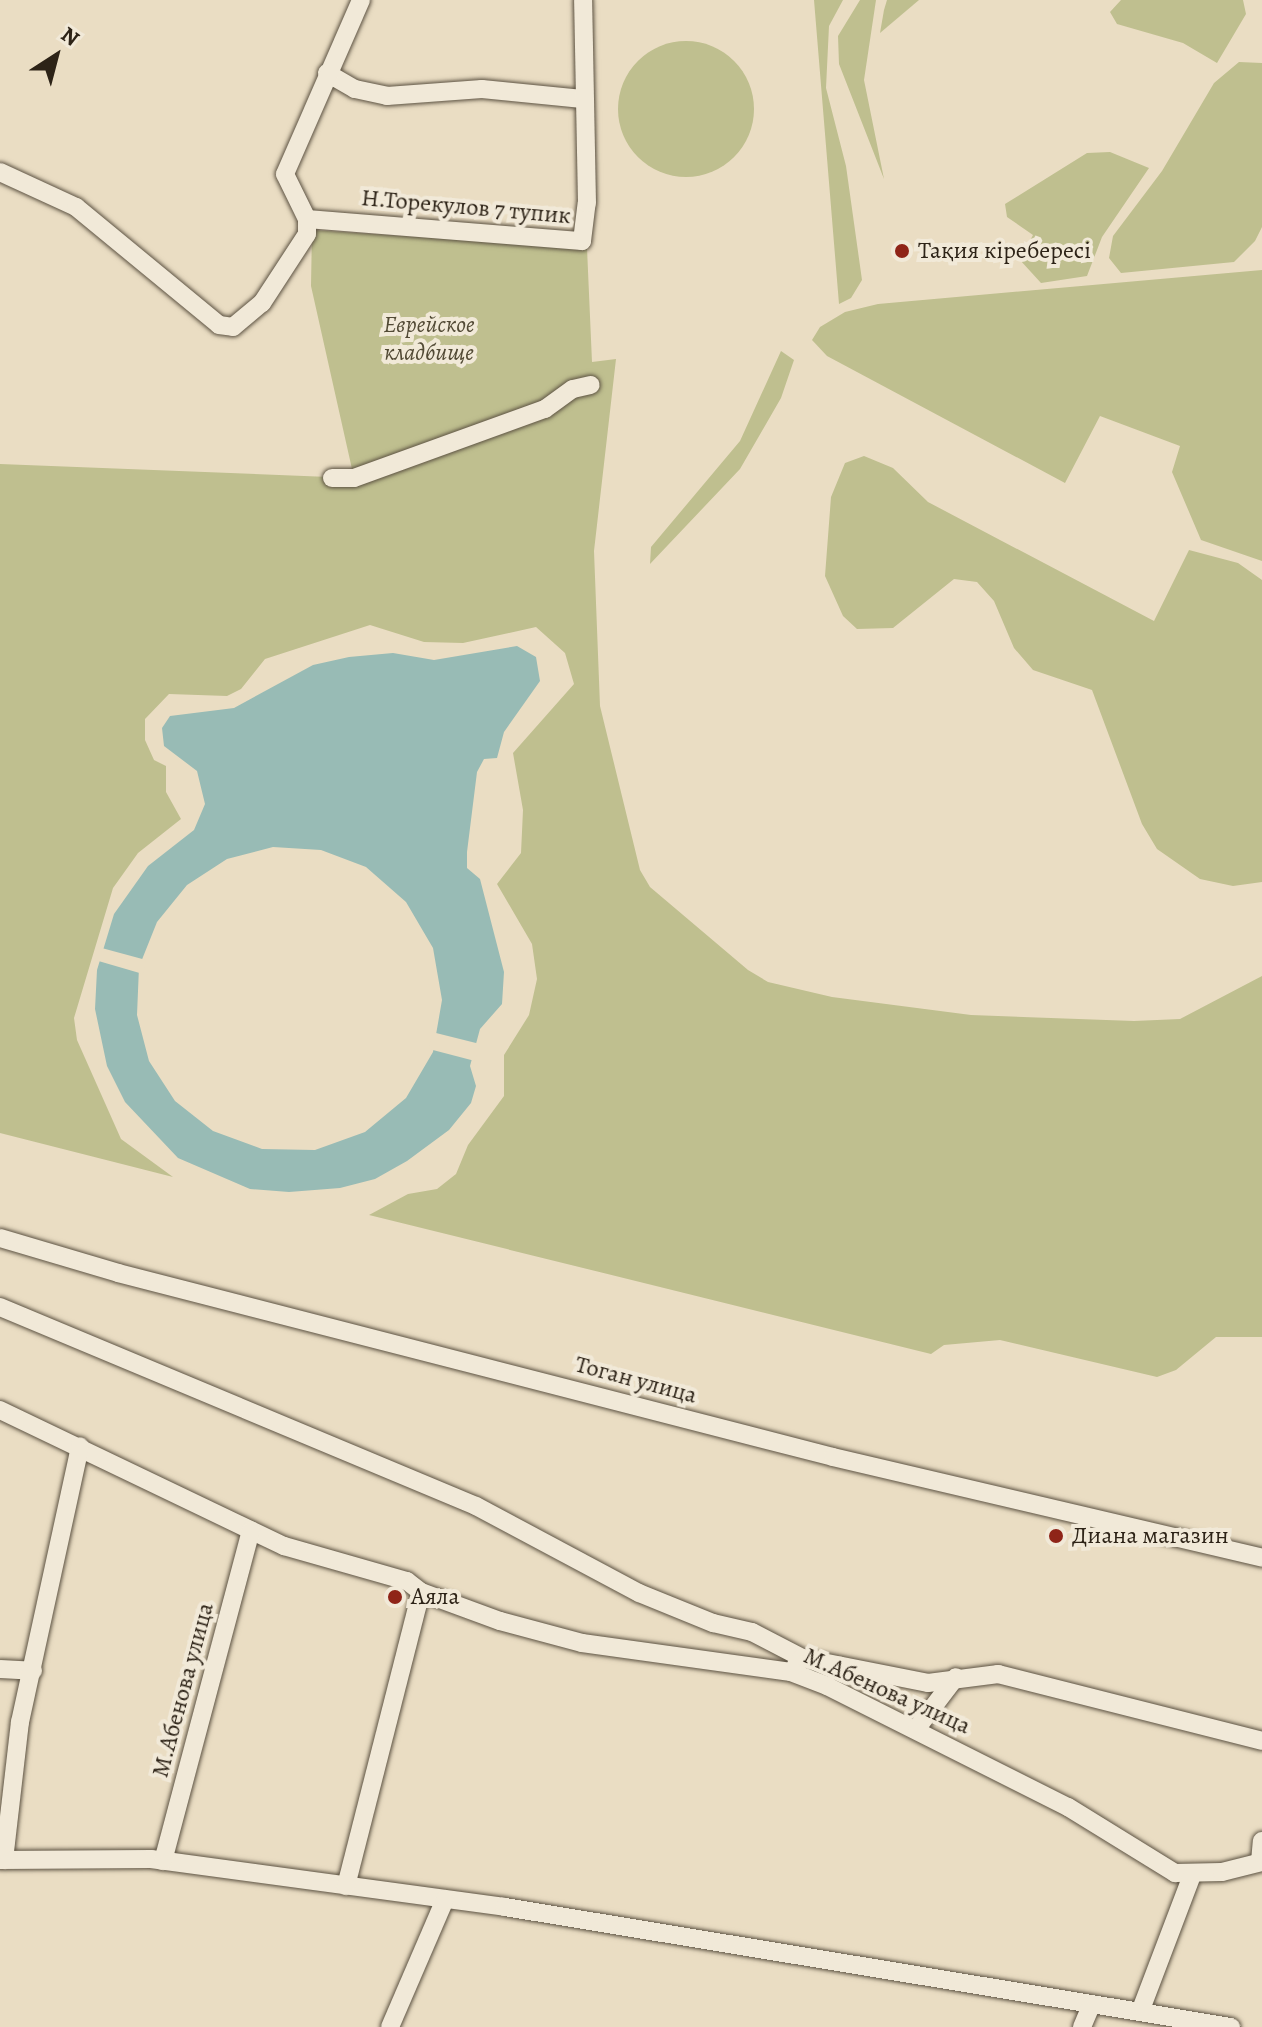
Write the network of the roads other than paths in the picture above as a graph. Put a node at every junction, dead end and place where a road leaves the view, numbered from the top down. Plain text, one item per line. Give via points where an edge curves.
1 (361, 0) edge
2 (583, 0) edge
3 (327, 73) junction
4 (583, 99) junction
5 (0, 172) edge
6 (307, 219) junction
7 (591, 385) dead end
8 (332, 478) dead end
9 (0, 1238) edge
10 (0, 1307) edge
11 (0, 1410) edge
12 (80, 1446) junction
13 (251, 1531) junction
14 (1262, 1558) edge
15 (421, 1592) junction
16 (796, 1665) junction
17 (0, 1669) edge
18 (33, 1671) junction
19 (956, 1677) junction
20 (917, 1728) junction
21 (1262, 1741) edge
22 (1262, 1841) edge
23 (2, 1860) edge
24 (163, 1861) junction
25 (1261, 1862) edge
26 (1192, 1875) junction
27 (346, 1886) junction
28 (445, 1899) junction
29 (1092, 2004) junction
30 (1140, 2012) junction
31 (390, 2027) edge
32 (1082, 2027) edge
33 (1231, 2027) edge

1 - 3 street
2 - 4 street
3 - 4 street via 355,89 387,96 482,89
3 - 6 street via 285,174
4 - 6 street, Н.Торекулов 7 тупик via 587,203 582,241
5 - 6 street via 76,207 219,325 233,327 247,320 307,234
7 - 8 street via 573,389 545,409 354,478
9 - 14 street, Тоган улица via 833,1457
10 - 16 street via 476,1506 639,1593 713,1623 752,1632
11 - 12 street, М.Абенова улица
12 - 13 street, М.Абенова улица
12 - 18 street
13 - 15 street, М.Абенова улица via 347,1567 407,1581
13 - 24 street, М.Абенова улица
15 - 16 street, М.Абенова улица via 582,1643
15 - 27 street
16 - 19 street via 928,1683
16 - 20 street, М.Абенова улица
17 - 18 street
18 - 23 street via 20,1722
19 - 20 street
19 - 21 street via 998,1674
20 - 26 street, М.Абенова улица via 1124,1838 1175,1873
22 - 25 street
23 - 24 street
24 - 27 street
25 - 26 street
26 - 30 street
27 - 28 street
28 - 29 street via 635,1925
28 - 31 street
29 - 30 street
29 - 32 street
30 - 33 street

